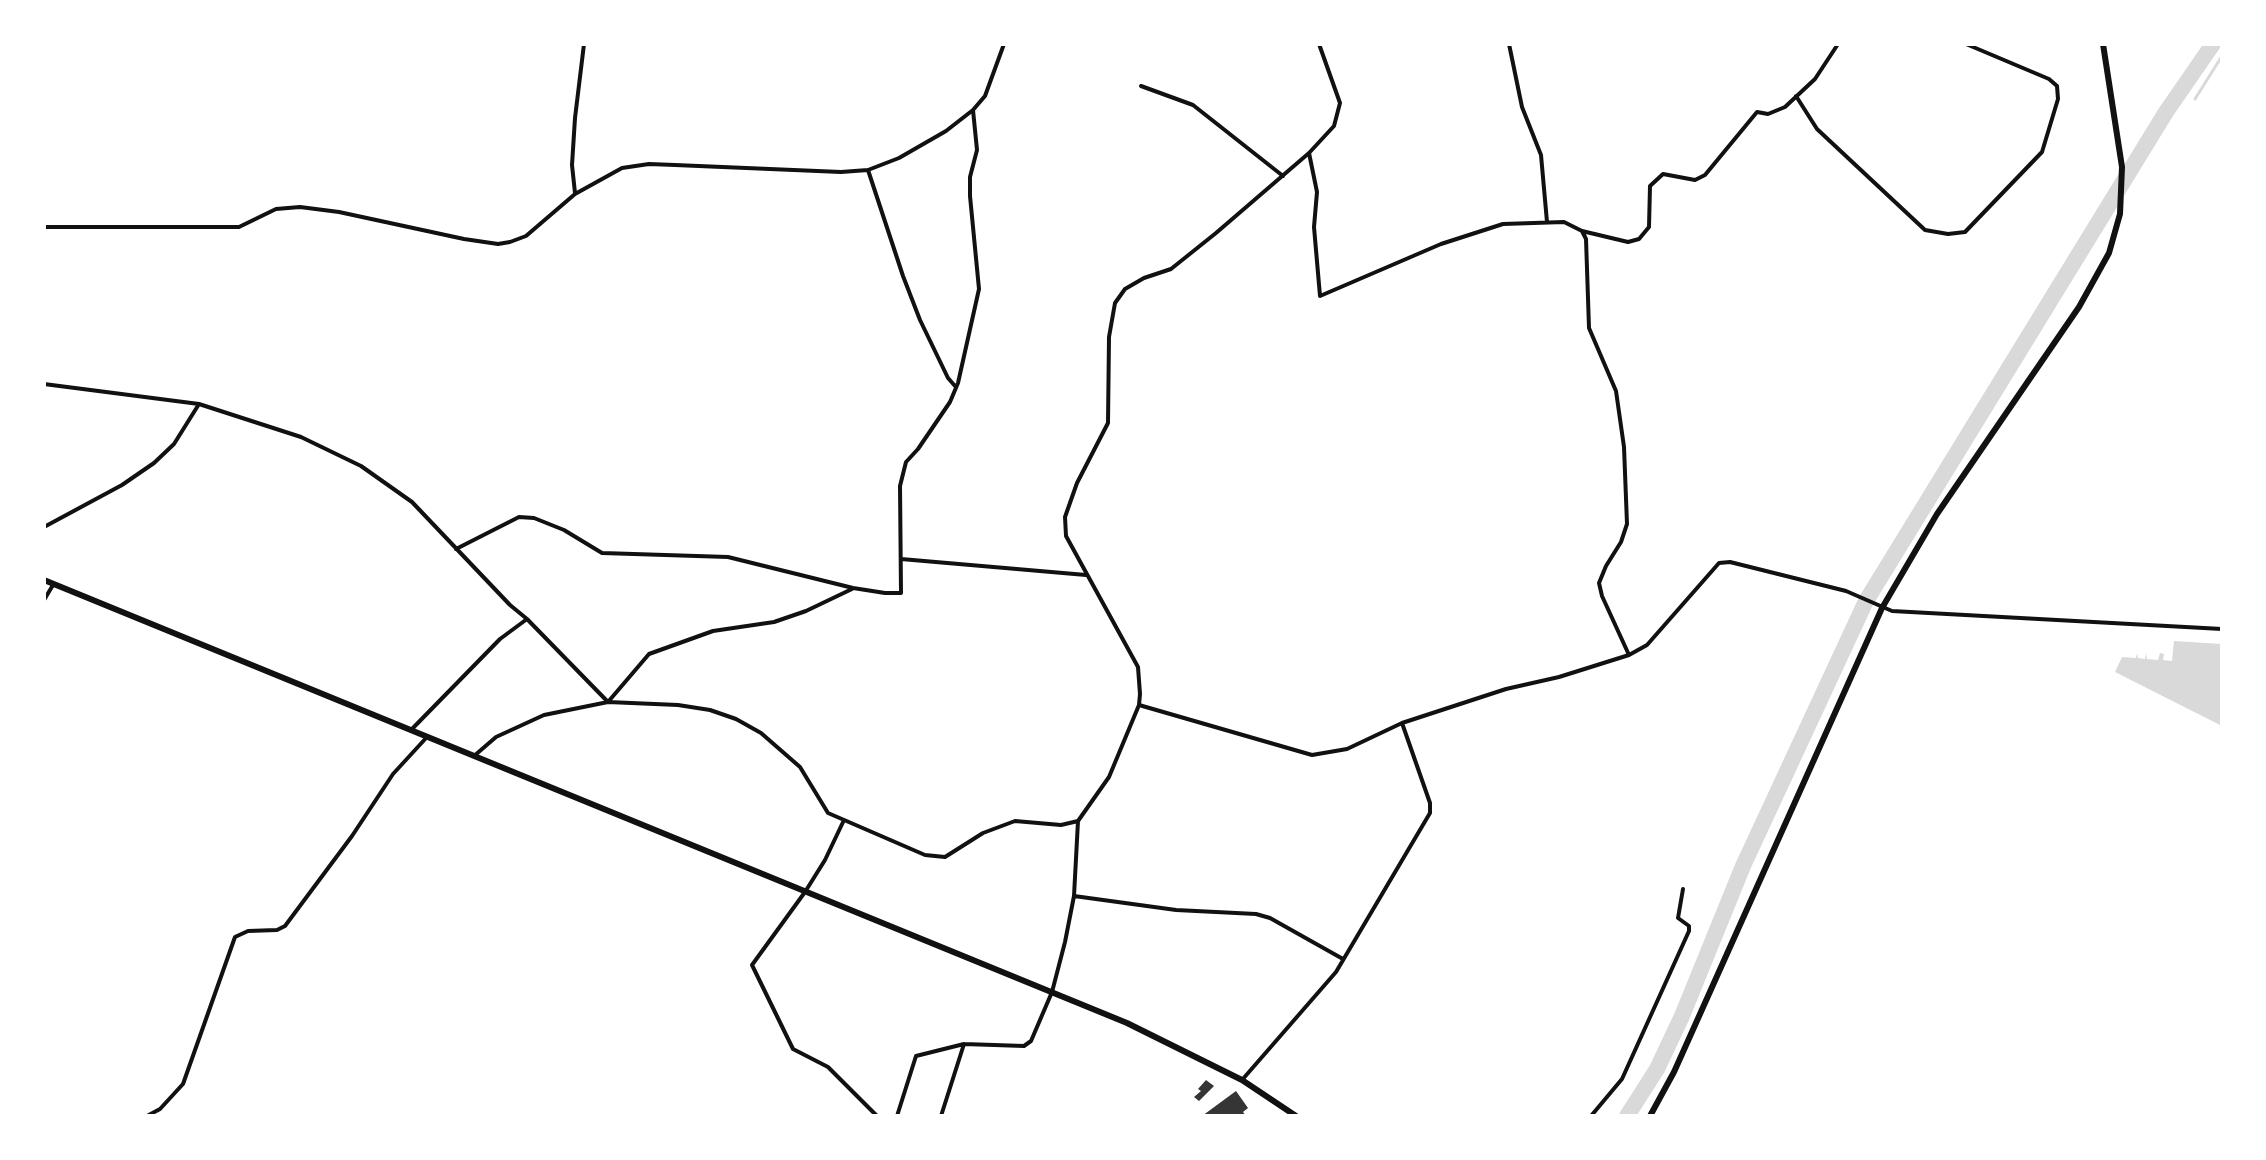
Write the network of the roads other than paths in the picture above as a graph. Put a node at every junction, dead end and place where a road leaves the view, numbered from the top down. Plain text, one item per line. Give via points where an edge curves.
1 (584, 44) edge
2 (1004, 44) edge
3 (1319, 44) edge
4 (1509, 44) edge
5 (1838, 44) edge
6 (1966, 44) edge
7 (2103, 44) edge
8 (1141, 86) dead end
9 (1796, 96) junction
10 (973, 110) junction
11 (1309, 153) junction
12 (868, 170) junction
13 (1283, 176) junction
14 (575, 194) junction
15 (1547, 222) junction
16 (44, 227) edge
17 (1582, 231) junction
18 (44, 384) edge
19 (955, 386) junction
20 (199, 404) junction
21 (44, 527) edge
22 (456, 549) junction
23 (900, 559) junction
24 (1086, 575) junction
25 (44, 580) edge
26 (53, 584) junction
27 (853, 588) junction
28 (44, 600) edge
29 (1882, 608) junction
30 (527, 619) junction
31 (2222, 629) edge
32 (1629, 655) junction
33 (608, 702) junction
34 (1139, 705) junction
35 (1402, 723) junction
36 (411, 731) junction
37 (427, 737) junction
38 (474, 756) junction
39 (844, 820) junction
40 (1078, 821) junction
41 (1683, 889) dead end
42 (805, 892) junction
43 (1074, 896) junction
44 (1344, 959) junction
45 (1052, 992) junction
46 (964, 1044) junction
47 (1242, 1080) junction
48 (147, 1116) edge
49 (877, 1116) edge
50 (897, 1116) edge
51 (941, 1116) edge
52 (1296, 1116) edge
53 (1591, 1116) edge
54 (1650, 1116) edge

1 - 14 street via 572,165
2 - 10 street via 988,89
3 - 11 street via 1340,103 1334,126
4 - 15 street via 1522,107 1541,155
5 - 9 street via 1815,79
6 - 9 street via 2049,79 2057,86 2058,99 2042,152 1965,232 1925,230 1817,129
7 - 29 main road via 2121,151 2123,214 2109,253 2079,307 1937,514
8 - 13 street via 1193,105
9 - 17 street via 1768,114 1757,112 1705,175 1695,180 1663,174 1650,186 1649,227 1639,239 1628,242
10 - 12 street via 899,158
10 - 19 street via 977,150 970,196 979,289
11 - 13 street
11 - 15 street via 1317,192 1314,227 1320,296 1473,232
12 - 14 street via 649,164 622,168
12 - 19 street via 920,320
13 - 24 street via 1171,269 1133,283 1115,303 1109,337 1108,423 1065,517 1066,536
14 - 16 street via 526,236 498,244 300,207 276,209 239,227
15 - 17 street via 1564,222
17 - 32 street via 1589,328 1616,391 1624,447 1627,524 1599,583
18 - 20 street
19 - 23 street via 950,402 906,462 900,486
20 - 21 street via 174,444 154,463
20 - 22 street via 301,437 361,466 412,502
22 - 27 street via 519,517 534,518 602,553 728,557
22 - 30 street
23 - 24 street
23 - 27 street via 901,593
24 - 34 street via 1138,667
25 - 26 main road
26 - 28 street
26 - 36 main road
27 - 33 street via 785,619 713,631 649,654
29 - 31 street
29 - 32 street via 1855,595 1719,563 1647,645
29 - 54 main road
30 - 33 street
30 - 36 street via 500,639
32 - 35 street
33 - 38 street via 544,715 496,737
33 - 39 street via 678,705 736,719 800,767 828,813
34 - 35 street via 1312,755 1347,749
34 - 40 street via 1109,777
35 - 44 street via 1430,813
36 - 37 main road
37 - 38 main road
37 - 48 street via 393,774 285,926 235,937 183,1084
38 - 42 main road
39 - 40 street via 925,855 945,857 1000,825
39 - 42 street
40 - 43 street
41 - 53 street via 1678,918 1689,931 1622,1079
42 - 45 main road
42 - 49 street via 752,965 793,1049 828,1067
43 - 44 street via 1256,914
43 - 45 street
44 - 47 street
45 - 46 street via 1024,1046
45 - 47 main road
46 - 50 street via 916,1056
46 - 51 street
47 - 52 main road

